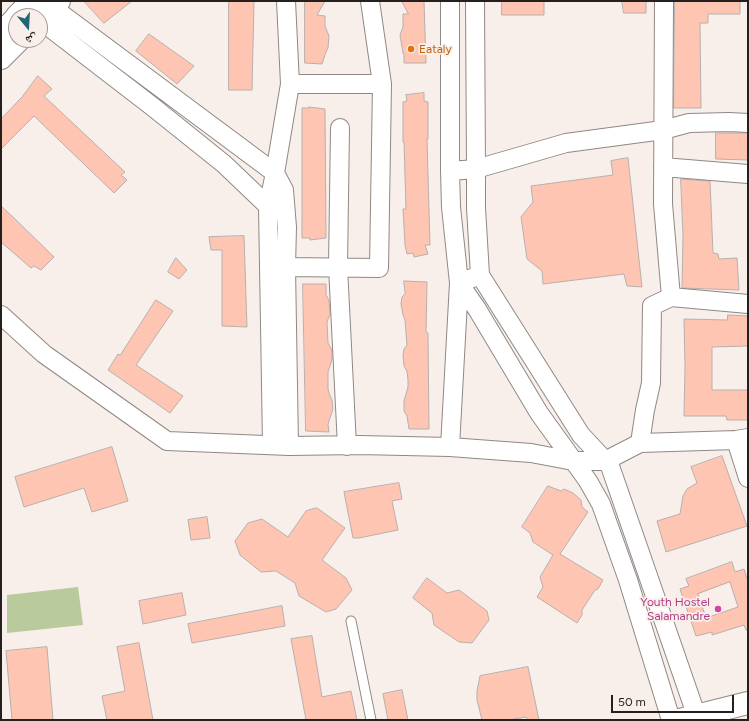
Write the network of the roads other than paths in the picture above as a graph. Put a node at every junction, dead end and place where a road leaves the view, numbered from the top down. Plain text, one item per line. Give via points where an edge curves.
1 (286, 1) edge
2 (370, 1) edge
3 (450, 1) edge
4 (475, 1) edge
5 (664, 1) edge
6 (48, 11) edge
7 (48, 12) edge
8 (11, 48) edge
9 (1, 58) edge
10 (290, 84) junction
11 (382, 84) junction
12 (748, 123) edge
13 (340, 128) dead end
14 (663, 130) junction
15 (663, 167) junction
16 (476, 169) junction
17 (450, 172) junction
18 (275, 173) junction
19 (748, 174) edge
20 (268, 206) junction
21 (286, 267) junction
22 (338, 267) junction
23 (480, 275) junction
24 (459, 283) junction
25 (670, 297) junction
26 (748, 304) edge
27 (1, 315) edge
28 (742, 439) edge
29 (640, 443) junction
30 (281, 445) junction
31 (347, 446) junction
32 (450, 447) junction
33 (573, 461) junction
34 (606, 461) junction
35 (748, 478) edge
36 (351, 621) dead end
37 (746, 703) edge
38 (692, 719) edge
39 (371, 720) edge
40 (671, 720) edge

1 - 10 street
2 - 11 street
3 - 17 street
4 - 16 street
5 - 14 street
6 - 18 street
7 - 20 street via 153,107 224,164
8 - 9 main road
10 - 11 street
10 - 18 street
11 - 22 street via 379,268
12 - 14 street via 689,123
13 - 22 street
14 - 15 street
14 - 16 street via 566,143
15 - 19 street
15 - 25 street
16 - 17 street
16 - 23 street
17 - 24 street
18 - 20 street
18 - 21 street via 284,190 287,227
20 - 30 street
21 - 22 street
21 - 30 street
22 - 31 street
23 - 24 street
23 - 34 street via 581,435
24 - 32 street
24 - 33 street via 539,413
25 - 26 street
25 - 29 street via 652,306 651,383
27 - 30 street via 44,354 167,440
28 - 29 street
28 - 35 street
29 - 34 street
30 - 31 street
31 - 32 street
32 - 33 street via 532,453
33 - 34 street
33 - 40 street via 601,504 628,580
34 - 38 street via 610,466
36 - 39 lane
37 - 38 main road

